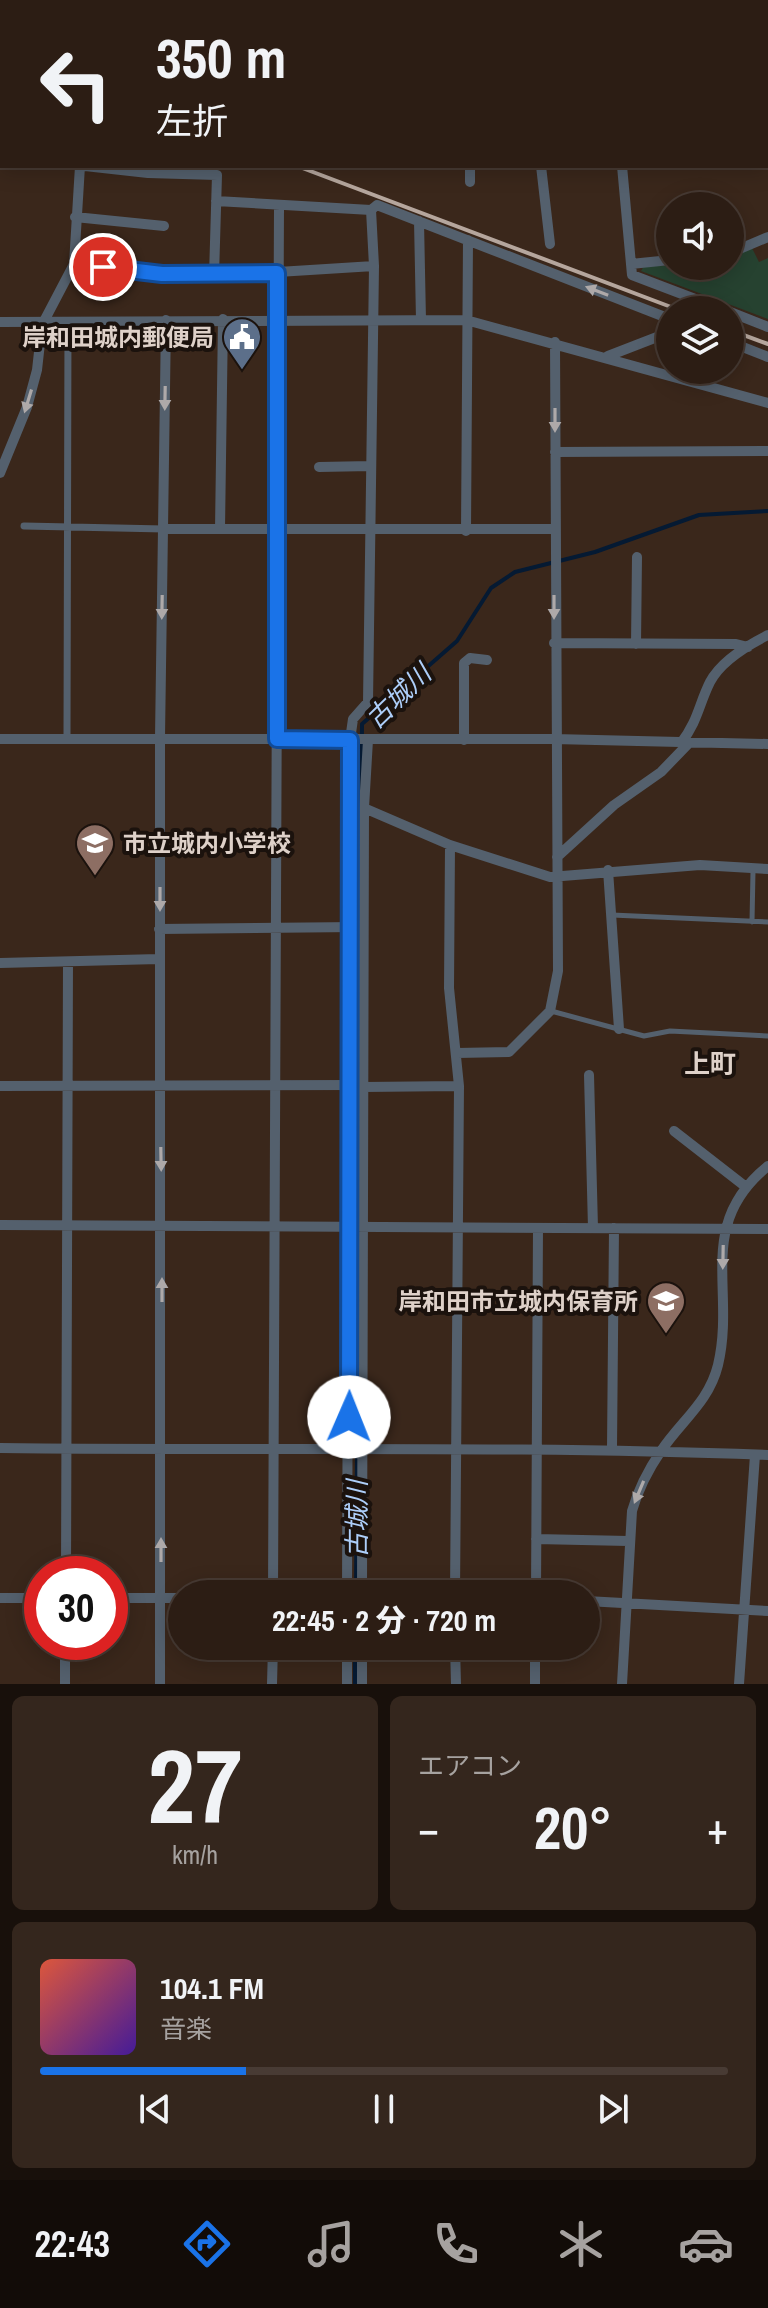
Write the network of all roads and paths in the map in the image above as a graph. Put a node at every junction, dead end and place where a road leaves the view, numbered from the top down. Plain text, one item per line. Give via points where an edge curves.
1 (82, 168) edge
2 (112, 168) edge
3 (470, 168) edge
4 (541, 168) edge
5 (622, 168) edge
6 (470, 182) dead end
7 (216, 201) junction
8 (279, 207) junction
9 (371, 210) junction
10 (75, 217) junction
11 (419, 221) junction
12 (164, 226) dead end
13 (768, 237) edge
14 (468, 240) junction
15 (550, 244) dead end
16 (744, 247) edge
17 (656, 261) edge
18 (74, 264) junction
19 (631, 264) junction
20 (374, 266) junction
21 (277, 273) junction
22 (214, 276) junction
23 (687, 296) edge
24 (656, 314) edge
25 (279, 318) junction
26 (744, 318) edge
27 (223, 319) junction
28 (166, 320) junction
29 (371, 320) junction
30 (421, 320) junction
31 (466, 320) junction
32 (68, 321) junction
33 (0, 322) edge
34 (42, 325) junction
35 (768, 327) edge
36 (656, 337) edge
37 (555, 342) junction
38 (744, 348) edge
39 (608, 356) junction
40 (768, 357) edge
41 (768, 403) edge
42 (768, 451) edge
43 (555, 452) junction
44 (371, 466) junction
45 (319, 467) dead end
46 (0, 473) edge
47 (24, 526) dead end
48 (67, 528) junction
49 (371, 528) junction
50 (164, 529) junction
51 (220, 529) junction
52 (277, 529) junction
53 (554, 529) junction
54 (466, 531) junction
55 (637, 557) dead end
56 (768, 635) edge
57 (554, 643) junction
58 (636, 644) junction
59 (748, 647) junction
60 (487, 660) dead end
61 (160, 737) junction
62 (67, 738) junction
63 (0, 739) edge
64 (277, 739) junction
65 (554, 739) junction
66 (351, 740) junction
67 (368, 740) junction
68 (464, 740) junction
69 (685, 743) junction
70 (768, 744) edge
71 (364, 808) junction
72 (450, 845) junction
73 (557, 857) junction
74 (768, 869) edge
75 (608, 870) junction
76 (753, 871) junction
77 (557, 875) junction
78 (611, 915) junction
79 (752, 922) junction
80 (768, 922) edge
81 (365, 926) junction
82 (278, 928) junction
83 (351, 928) junction
84 (159, 929) junction
85 (159, 959) junction
86 (0, 963) edge
87 (68, 963) junction
88 (550, 1011) junction
89 (619, 1029) junction
90 (768, 1036) edge
91 (457, 1053) junction
92 (589, 1075) dead end
93 (159, 1084) junction
94 (67, 1085) junction
95 (351, 1085) junction
96 (0, 1086) edge
97 (277, 1086) junction
98 (364, 1086) junction
99 (459, 1086) junction
100 (674, 1131) dead end
101 (768, 1166) edge
102 (746, 1187) junction
103 (67, 1224) junction
104 (0, 1225) edge
105 (162, 1227) junction
106 (275, 1227) junction
107 (357, 1227) junction
108 (457, 1228) junction
109 (538, 1228) junction
110 (593, 1228) junction
111 (614, 1228) junction
112 (724, 1228) junction
113 (768, 1229) edge
114 (0, 1448) edge
115 (363, 1448) junction
116 (456, 1448) junction
117 (536, 1448) junction
118 (612, 1448) junction
119 (66, 1449) junction
120 (162, 1449) junction
121 (349, 1449) junction
122 (661, 1450) junction
123 (275, 1451) junction
124 (755, 1455) junction
125 (768, 1455) edge
126 (536, 1539) junction
127 (628, 1541) junction
128 (66, 1556) edge
129 (273, 1580) edge
130 (347, 1580) edge
131 (362, 1580) edge
132 (455, 1580) edge
133 (536, 1580) edge
134 (0, 1598) edge
135 (24, 1598) edge
136 (128, 1598) edge
137 (161, 1598) junction
138 (168, 1598) edge
139 (628, 1600) junction
140 (600, 1601) edge
141 (745, 1610) junction
142 (768, 1611) edge
143 (65, 1660) edge
144 (273, 1660) edge
145 (347, 1660) edge
146 (362, 1660) edge
147 (455, 1660) edge
148 (535, 1660) edge
149 (65, 1684) edge
150 (160, 1684) edge
151 (272, 1684) edge
152 (347, 1684) edge
153 (362, 1684) edge
154 (456, 1684) edge
155 (535, 1684) edge
156 (622, 1684) edge
157 (739, 1684) edge

1 - 10 street
2 - 7 street via 217,175
3 - 6 street
4 - 15 street
5 - 19 street
7 - 8 street
7 - 22 street
8 - 9 street
8 - 21 street
9 - 11 street via 377,205
9 - 20 street
10 - 12 street
10 - 18 street
11 - 14 street
11 - 30 street
13 - 16 street
24 -> 14 street
14 - 31 street
17 - 19 street
18 - 22 street
18 - 34 street
19 - 23 street via 632,275
20 - 21 street
20 - 29 street
21 - 22 street
21 - 25 street
25 - 27 street
25 - 29 street
25 - 52 street
26 - 35 street
27 - 28 street
27 - 51 street
28 - 32 street
28 -> 50 street
29 - 30 street
29 - 44 street
30 - 31 street
31 - 37 street
31 - 54 street
32 - 34 street
32 - 48 street
33 - 34 street
34 -> 46 street via 27,407
36 - 39 street
37 - 39 street
37 -> 43 street
38 - 40 street
39 - 41 street
42 - 43 street
43 - 53 street
44 - 45 street
44 - 49 street
47 - 48 street
48 - 50 street
48 - 62 street
49 - 52 street
49 - 54 street
49 - 66 street via 368,702 353,719
50 - 51 street
50 -> 61 street
51 - 52 street
52 - 64 street
53 - 54 street
53 -> 57 street
55 - 58 street
56 - 59 street
57 - 58 street
57 - 65 street
58 - 59 street
59 - 69 street via 709,683
60 - 68 street via 470,658 464,663
61 - 62 street
61 - 64 street
61 -> 84 street
62 - 63 street
64 - 66 street
64 - 82 street
65 - 68 street
65 - 69 street
65 - 73 street
66 - 67 street
66 - 83 street
67 - 68 street
67 - 71 street
69 - 70 street
69 - 73 street via 661,772 614,805
71 - 72 street
71 - 81 street
72 - 77 street
72 - 91 street via 449,988
73 - 77 street
74 - 76 street
75 - 76 street via 700,865
75 - 77 street
75 - 78 street
76 - 79 lane
77 - 88 street via 558,971
78 - 79 lane
78 - 89 street
79 - 80 lane
81 - 83 street
81 - 98 street
82 - 83 street
82 - 84 street
82 - 97 street
83 - 95 street
84 - 85 street
85 - 87 street
85 - 93 street
86 - 87 street
87 - 94 street
88 - 89 lane
88 - 91 street via 509,1052
89 - 90 lane via 644,1036 670,1031
91 - 99 street
92 - 110 street
93 - 94 street
93 - 97 street
93 -> 105 street
94 - 96 street
94 - 103 street
95 - 97 street
95 - 98 street
95 - 107 street
97 - 106 street
98 - 99 street
98 - 107 street
99 - 108 street
100 - 102 street
101 - 102 street
102 - 112 street
103 - 104 street
103 - 105 street
103 - 119 street
105 - 106 street
120 -> 105 street
106 - 107 street
106 - 123 street
107 - 108 street
107 - 115 street
107 - 121 street
108 - 109 street
108 - 116 street
109 - 110 street
109 - 117 street
110 - 111 street
111 - 112 street
111 - 118 street
112 - 113 street
112 -> 122 street via 721,1339 712,1386
114 - 119 street
115 - 116 street
115 - 121 street
115 - 131 street
116 - 117 street
116 - 132 street
117 - 118 street
117 - 126 street
118 - 122 street
119 - 120 street
119 - 128 street
120 - 123 street
137 -> 120 street
121 - 123 street
121 - 130 street
122 - 124 street
122 -> 127 street via 638,1490
123 - 129 street
124 - 125 street
124 - 141 street
126 - 127 street
126 - 133 street
127 - 139 street
134 - 135 street
136 - 137 street
137 - 138 street
137 - 150 street
139 - 140 street
139 - 141 street
139 - 156 street
141 - 142 street
141 - 157 street
143 - 149 street
144 - 151 street
145 - 152 street
146 - 153 street
147 - 154 street
148 - 155 street

